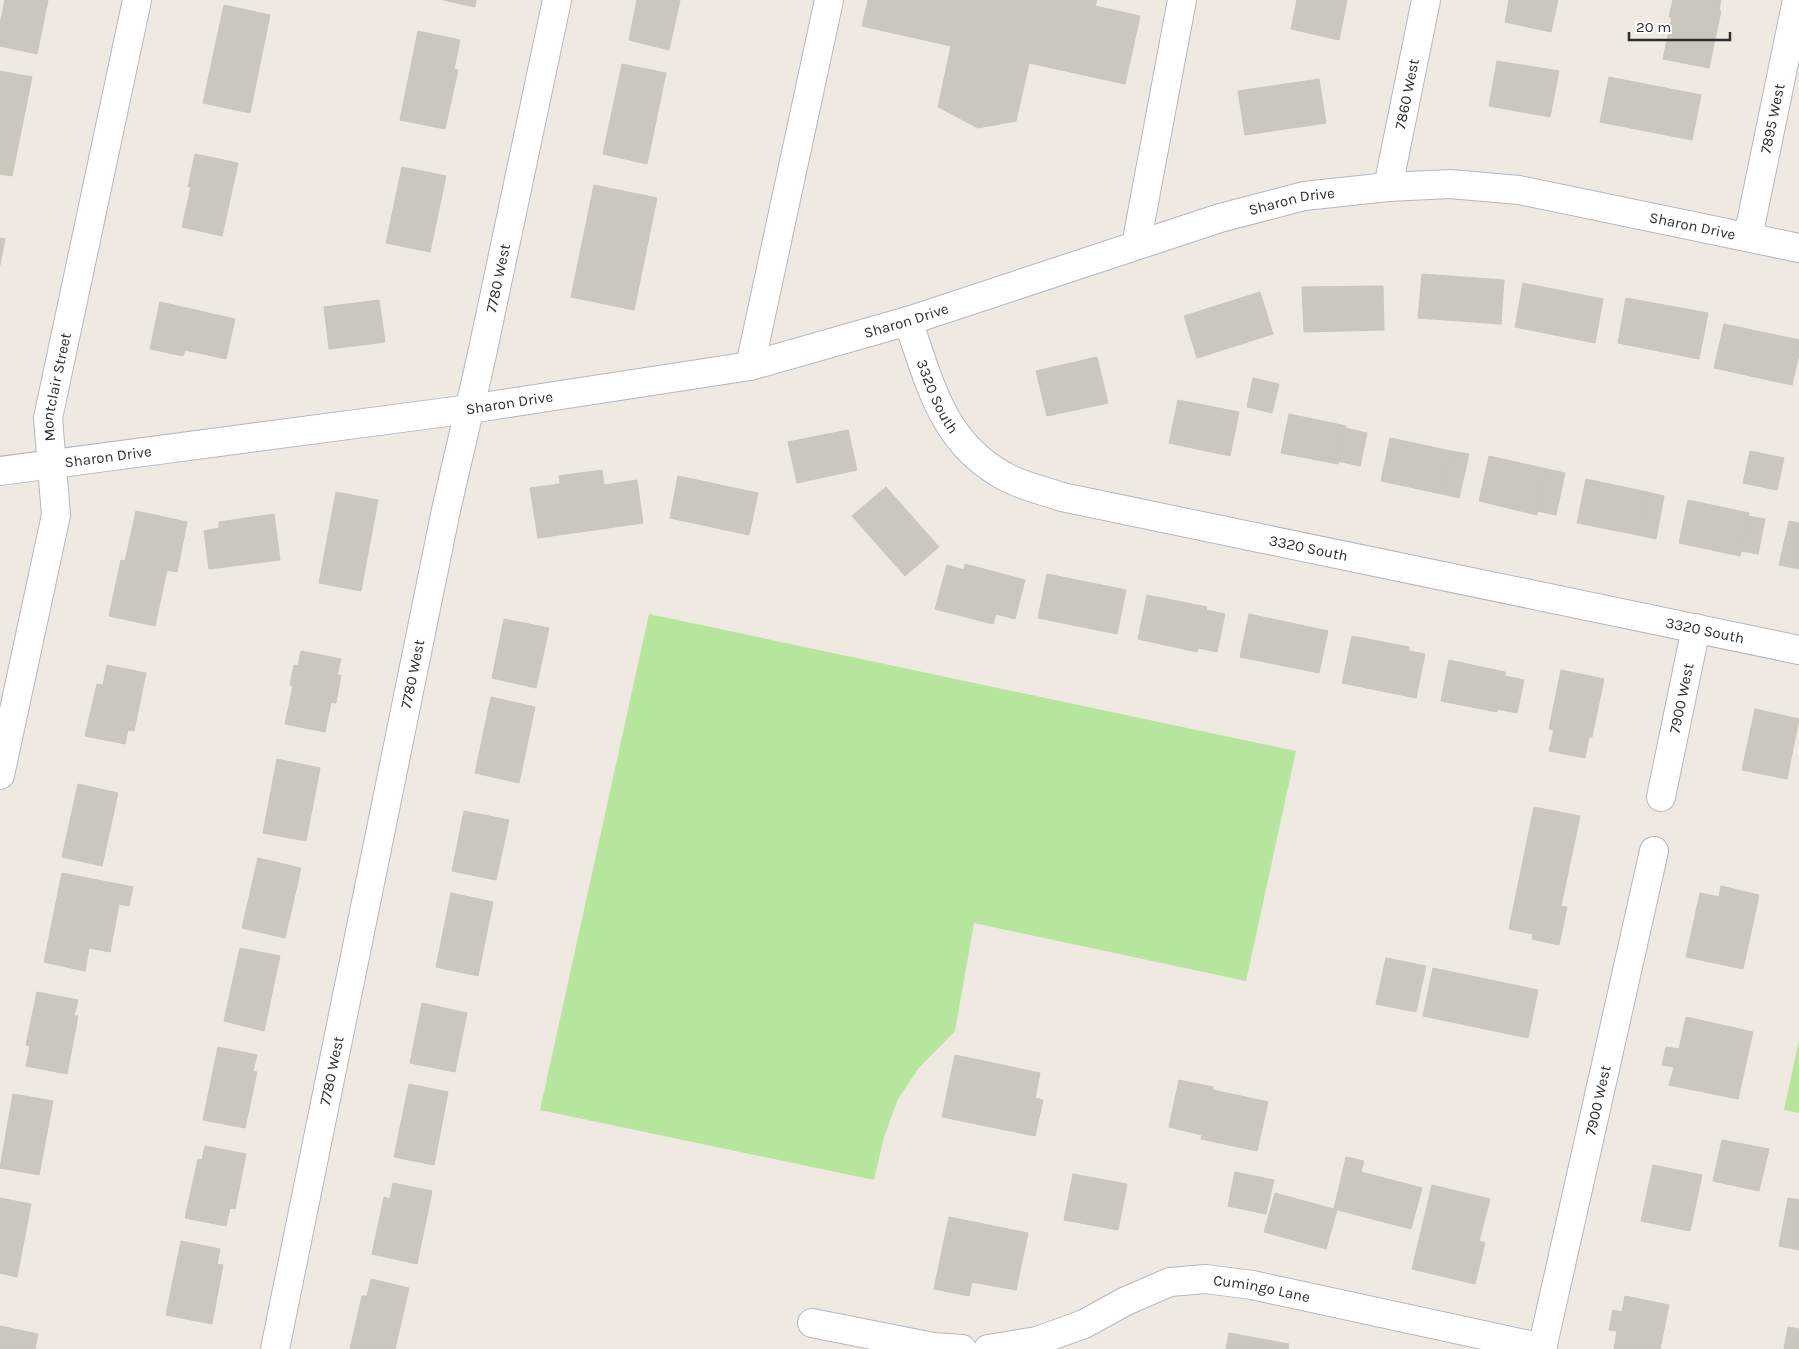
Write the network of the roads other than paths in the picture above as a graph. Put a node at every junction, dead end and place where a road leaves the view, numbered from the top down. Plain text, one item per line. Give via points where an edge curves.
1 (137, 0) edge
2 (557, 0) edge
3 (829, 0) edge
4 (1182, 0) edge
5 (1426, 0) edge
6 (1797, 0) edge
7 (1388, 187) junction
8 (1748, 237) junction
9 (1136, 245) junction
10 (1799, 248) edge
11 (908, 321) junction
12 (750, 366) junction
13 (470, 409) junction
14 (52, 464) junction
15 (0, 471) edge
16 (1696, 628) junction
17 (1799, 650) edge
18 (0, 775) edge
19 (1662, 798) dead end
20 (1654, 851) dead end
21 (812, 1323) dead end
22 (1543, 1348) edge
23 (275, 1349) edge
24 (962, 1349) edge
25 (988, 1349) edge

1 - 14 street, Montclair Street via 48,418
2 - 13 street, 7780 West
3 - 12 street
4 - 9 street
5 - 7 street, 7860 West
6 - 8 street, 7895 West
7 - 8 street, Sharon Drive via 1450,184 1519,190
7 - 9 street, Sharon Drive via 1304,196
8 - 10 street, Sharon Drive
9 - 11 street, Sharon Drive
11 - 12 street, Sharon Drive
11 - 16 street, 3320 South via 945,418 971,453 1005,477 1062,496
12 - 13 street, Sharon Drive
13 - 14 street, Sharon Drive
13 - 23 street, 7780 West via 446,510
14 - 15 street, Sharon Drive
14 - 18 street, Montclair Street via 56,515
16 - 17 street, 3320 South
16 - 19 street, 7900 West
20 - 22 street, 7900 West
21 - 24 street via 933,1347
22 - 25 street, Cumingo Lane via 1252,1285 1206,1278 1170,1282 1084,1324 1037,1341

